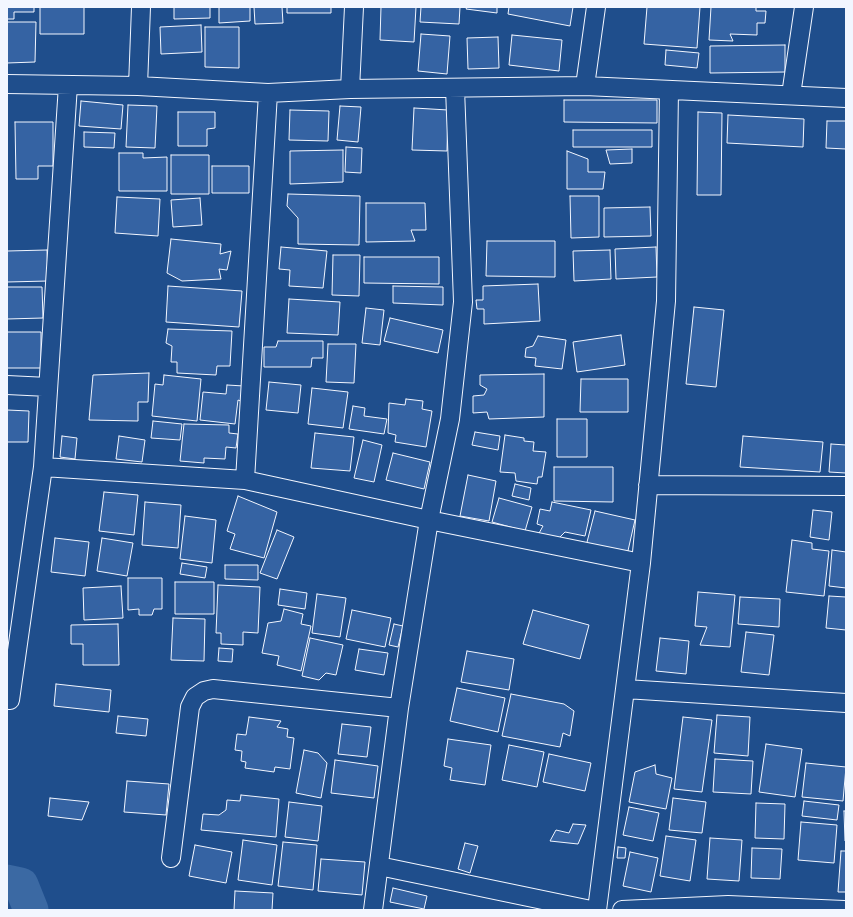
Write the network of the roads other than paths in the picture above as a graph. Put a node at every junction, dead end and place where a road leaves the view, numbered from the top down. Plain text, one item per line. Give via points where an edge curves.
1 (141, 7) edge
2 (354, 7) edge
3 (596, 7) edge
4 (804, 7) edge
5 (7, 84) edge
6 (68, 84) junction
7 (138, 86) junction
8 (585, 86) junction
9 (455, 88) junction
10 (350, 90) junction
11 (669, 90) junction
12 (268, 93) junction
13 (791, 94) junction
14 (846, 98) edge
15 (7, 385) edge
16 (48, 386) junction
17 (43, 467) junction
18 (245, 480) junction
19 (648, 486) junction
20 (846, 486) edge
21 (429, 520) junction
22 (641, 563) junction
23 (625, 689) junction
24 (10, 700) dead end
25 (846, 703) edge
26 (399, 708) junction
27 (170, 858) dead end
28 (379, 866) junction
29 (728, 907) edge
30 (373, 910) edge
31 (590, 910) edge
32 (596, 910) edge
33 (622, 910) edge
34 (844, 910) edge

1 - 7 street
2 - 10 street
3 - 8 street
4 - 13 street
5 - 6 street
6 - 7 street
6 - 16 street
7 - 12 street
8 - 9 street
8 - 11 street
9 - 10 street
9 - 21 street via 463,302 450,419
10 - 12 street
11 - 13 street
11 - 19 street via 666,301
12 - 18 street
13 - 14 street
15 - 16 street
16 - 17 street
17 - 18 street
17 - 24 street
18 - 21 street
19 - 20 street
19 - 22 street
21 - 22 street
21 - 26 street
22 - 23 street
23 - 25 street
23 - 32 street
26 - 27 street via 213,689 194,697 190,707
26 - 28 street
28 - 30 street
28 - 31 street
29 - 33 street
29 - 34 street

